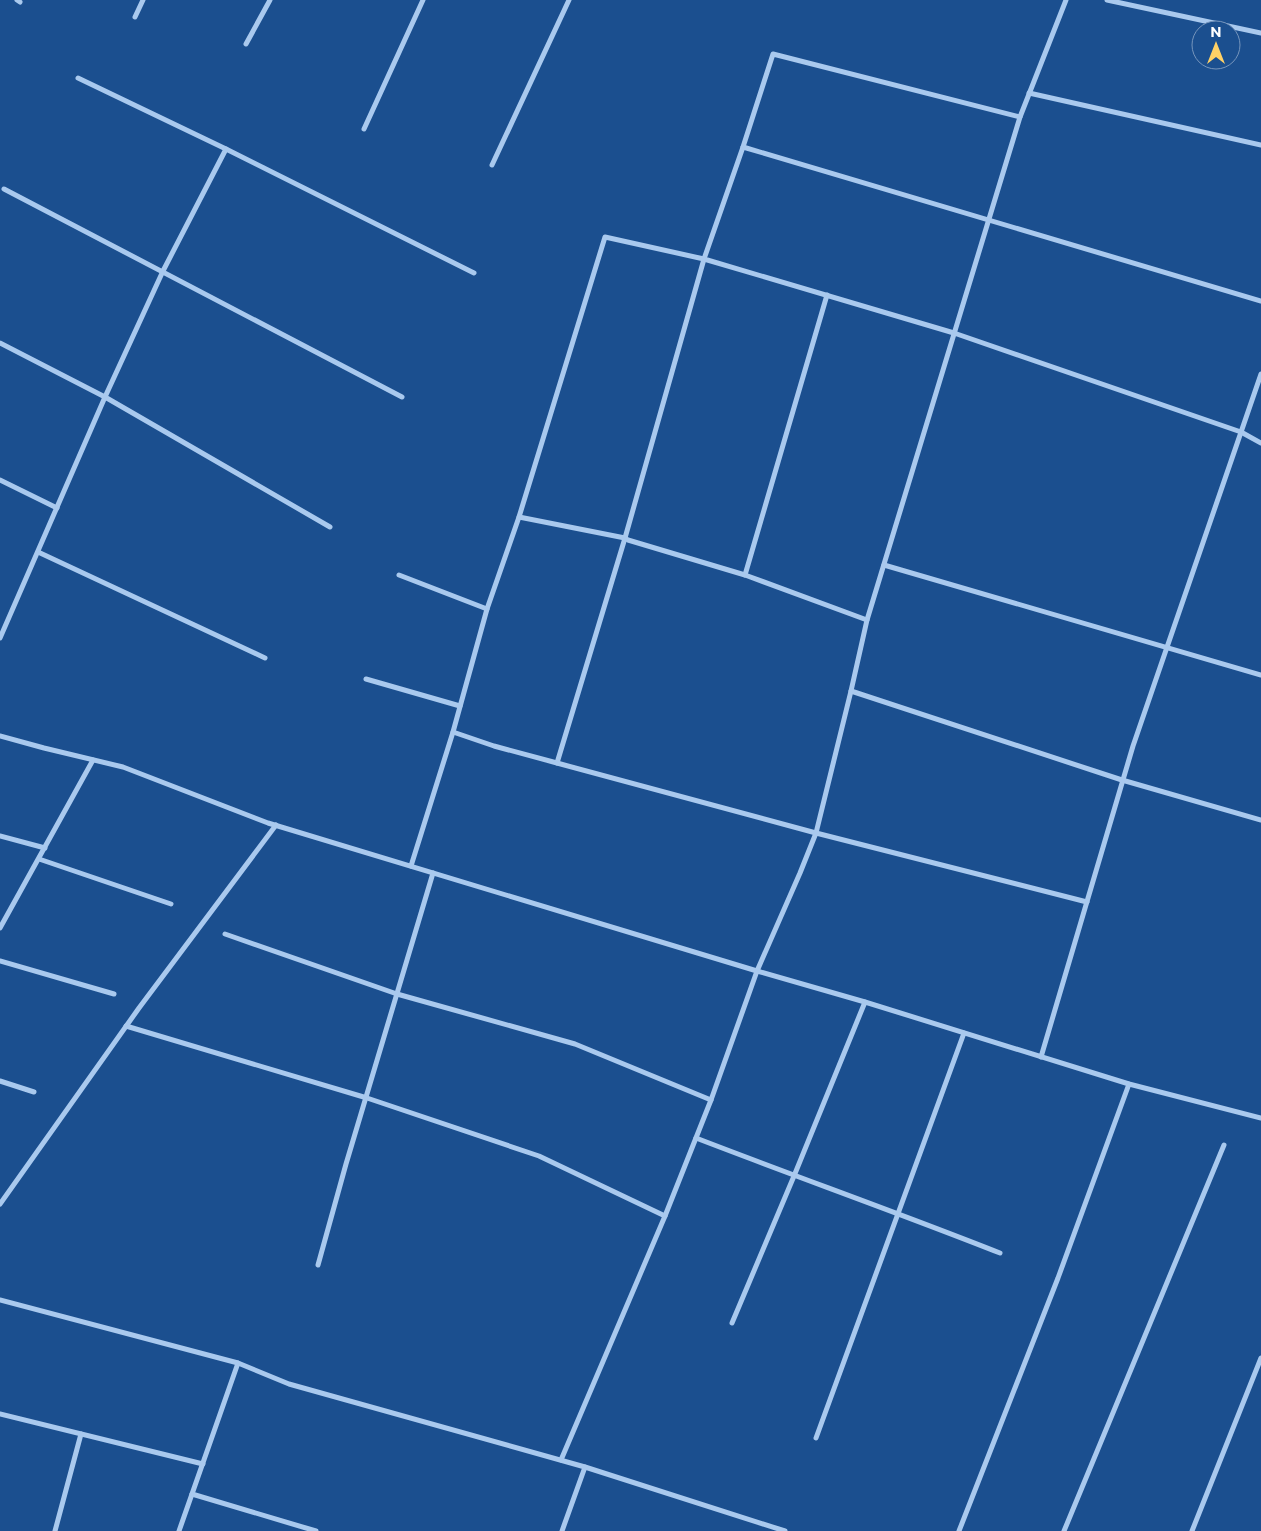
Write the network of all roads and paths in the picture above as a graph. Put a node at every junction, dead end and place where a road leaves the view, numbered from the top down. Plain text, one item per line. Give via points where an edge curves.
1 (143, 0) edge
2 (270, 0) edge
3 (423, 0) edge
4 (569, 0) edge
5 (1066, 0) edge
6 (1107, 0) edge
7 (134, 17) dead end
8 (1261, 33) edge
9 (246, 44) dead end
10 (78, 78) dead end
11 (1029, 93) junction
12 (1020, 117) junction
13 (364, 129) dead end
14 (1261, 145) edge
15 (743, 147) junction
16 (226, 149) junction
17 (492, 165) dead end
18 (4, 189) dead end
19 (988, 221) junction
20 (704, 259) junction
21 (163, 271) junction
22 (474, 273) dead end
23 (827, 295) junction
24 (1261, 301) edge
25 (954, 333) junction
26 (0, 343) edge
27 (1261, 374) edge
28 (105, 398) junction
29 (402, 398) dead end
30 (1241, 432) junction
31 (1261, 443) edge
32 (0, 480) edge
33 (58, 508) junction
34 (519, 517) junction
35 (330, 527) dead end
36 (625, 538) junction
37 (38, 552) junction
38 (884, 565) junction
39 (399, 575) dead end
40 (745, 575) junction
41 (487, 609) junction
42 (867, 620) junction
43 (1, 635) edge
44 (1167, 647) junction
45 (266, 658) dead end
46 (1261, 675) edge
47 (366, 679) dead end
48 (851, 691) junction
49 (460, 706) junction
50 (452, 732) junction
51 (0, 736) edge
52 (94, 760) junction
53 (557, 763) junction
54 (1122, 780) junction
55 (1261, 820) edge
56 (276, 825) junction
57 (816, 833) junction
58 (0, 836) edge
59 (45, 848) junction
60 (39, 859) junction
61 (411, 866) junction
62 (433, 873) junction
63 (1087, 902) junction
64 (171, 904) dead end
65 (0, 928) edge
66 (225, 934) dead end
67 (0, 961) edge
68 (757, 971) junction
69 (114, 994) dead end
70 (397, 994) junction
71 (865, 1002) junction
72 (126, 1026) junction
73 (964, 1033) junction
74 (1041, 1057) junction
75 (0, 1081) edge
76 (1129, 1084) junction
77 (34, 1092) dead end
78 (366, 1098) junction
79 (711, 1100) junction
80 (1261, 1118) edge
81 (696, 1138) junction
82 (1224, 1145) dead end
83 (794, 1176) junction
84 (0, 1204) edge
85 (899, 1213) junction
86 (665, 1216) junction
87 (1000, 1253) dead end
88 (318, 1265) dead end
89 (0, 1300) edge
90 (732, 1323) dead end
91 (1261, 1358) edge
92 (238, 1363) junction
93 (0, 1414) edge
94 (82, 1434) junction
95 (816, 1438) dead end
96 (561, 1460) junction
97 (203, 1464) junction
98 (585, 1467) junction
99 (192, 1494) junction
100 (55, 1531) edge
101 (179, 1531) edge
102 (316, 1531) edge
103 (562, 1531) edge
104 (785, 1531) edge
105 (960, 1531) edge
106 (1064, 1531) edge
107 (1192, 1531) edge

1 - 7 street
2 - 9 street
3 - 13 street
4 - 17 street
5 - 11 street
6 - 8 street
10 - 16 street
11 - 12 street
11 - 14 street
12 - 15 street via 773,54
12 - 19 street
15 - 19 street
15 - 20 street
16 - 21 street
16 - 22 street
18 - 21 street
19 - 24 street
19 - 25 street
20 - 23 street
20 - 34 street via 605,236
20 - 36 street
21 - 28 street
21 - 29 street
23 - 25 street
23 - 40 street
25 - 30 street
25 - 38 street
26 - 28 street
27 - 30 street
28 - 33 street
28 - 35 street
30 - 31 street
30 - 44 street
32 - 33 street
33 - 37 street
34 - 36 street
34 - 41 street
36 - 40 street
36 - 53 street
37 - 43 street
37 - 45 street
38 - 42 street
38 - 44 street
39 - 41 street
40 - 42 street
41 - 49 street
42 - 48 street
44 - 46 street
44 - 54 street
47 - 49 street
48 - 54 street
48 - 57 street
49 - 50 street
50 - 53 street
50 - 61 street
51 - 52 street
52 - 56 street via 122,767
52 - 59 street
53 - 57 street
54 - 55 street
54 - 63 street
56 - 61 street
56 - 72 street
57 - 63 street
57 - 68 street
58 - 59 street
59 - 60 street
60 - 64 street
60 - 65 street
61 - 62 street
62 - 68 street
62 - 70 street
63 - 74 street
66 - 70 street
67 - 69 street
68 - 71 street
68 - 79 street
70 - 78 street
70 - 79 street via 575,1044
71 - 73 street
71 - 83 street
72 - 78 street
72 - 84 street
73 - 74 street
73 - 85 street
74 - 76 street
75 - 77 street
76 - 80 street
76 - 105 street
78 - 86 street via 538,1156
78 - 88 street
79 - 81 street
81 - 83 street
81 - 86 street
82 - 106 street
83 - 85 street
83 - 90 street
85 - 87 street
85 - 95 street
86 - 96 street
89 - 92 street
91 - 107 street
92 - 96 street via 290,1384
92 - 97 street
93 - 94 street
94 - 97 street
94 - 100 street
96 - 98 street
97 - 99 street
98 - 103 street
98 - 104 street
99 - 101 street
99 - 102 street

